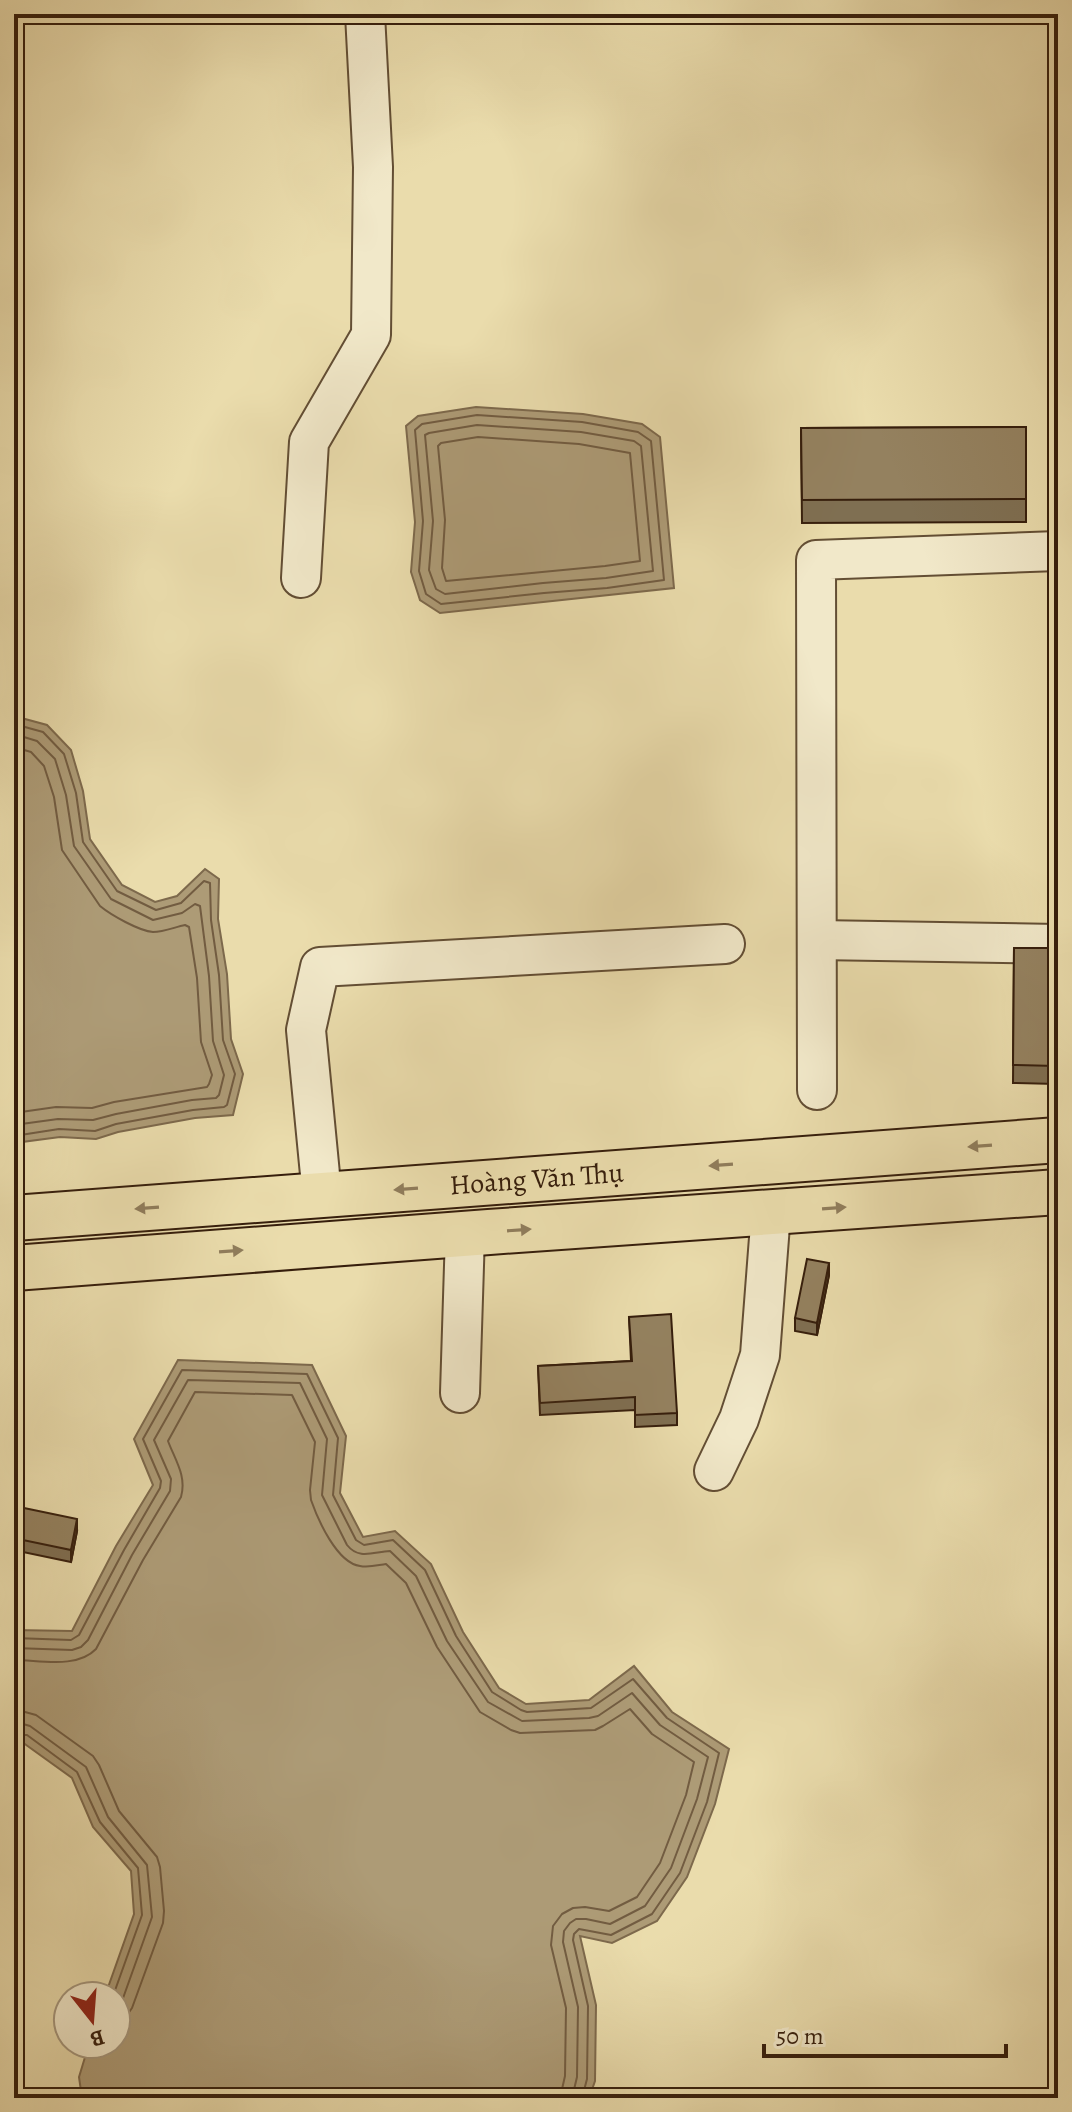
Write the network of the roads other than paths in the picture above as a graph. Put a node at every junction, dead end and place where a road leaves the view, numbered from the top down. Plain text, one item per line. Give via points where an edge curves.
1 (365, 14) edge
2 (1058, 551) edge
3 (301, 578) dead end
4 (817, 940) junction
5 (725, 944) dead end
6 (1058, 944) edge
7 (817, 1090) dead end
8 (1042, 1141) edge
9 (1045, 1193) edge
10 (322, 1195) junction
11 (771, 1212) junction
12 (14, 1218) edge
13 (465, 1234) junction
14 (14, 1268) edge
15 (460, 1393) dead end
16 (714, 1471) dead end

1 - 3 street via 373,167 371,335 309,442
2 - 4 street via 816,560
4 - 6 street
4 - 7 street
5 - 10 street via 320,967 306,1030
8 - 9 main road
8 -> 10 main road, Hoàng Văn Thụ
11 -> 9 main road, Hoàng Văn Thụ
10 -> 12 main road, Hoàng Văn Thụ
13 -> 11 main road, Hoàng Văn Thụ
11 - 16 street via 760,1355 739,1419
14 -> 13 main road, Hoàng Văn Thụ
13 - 15 street

